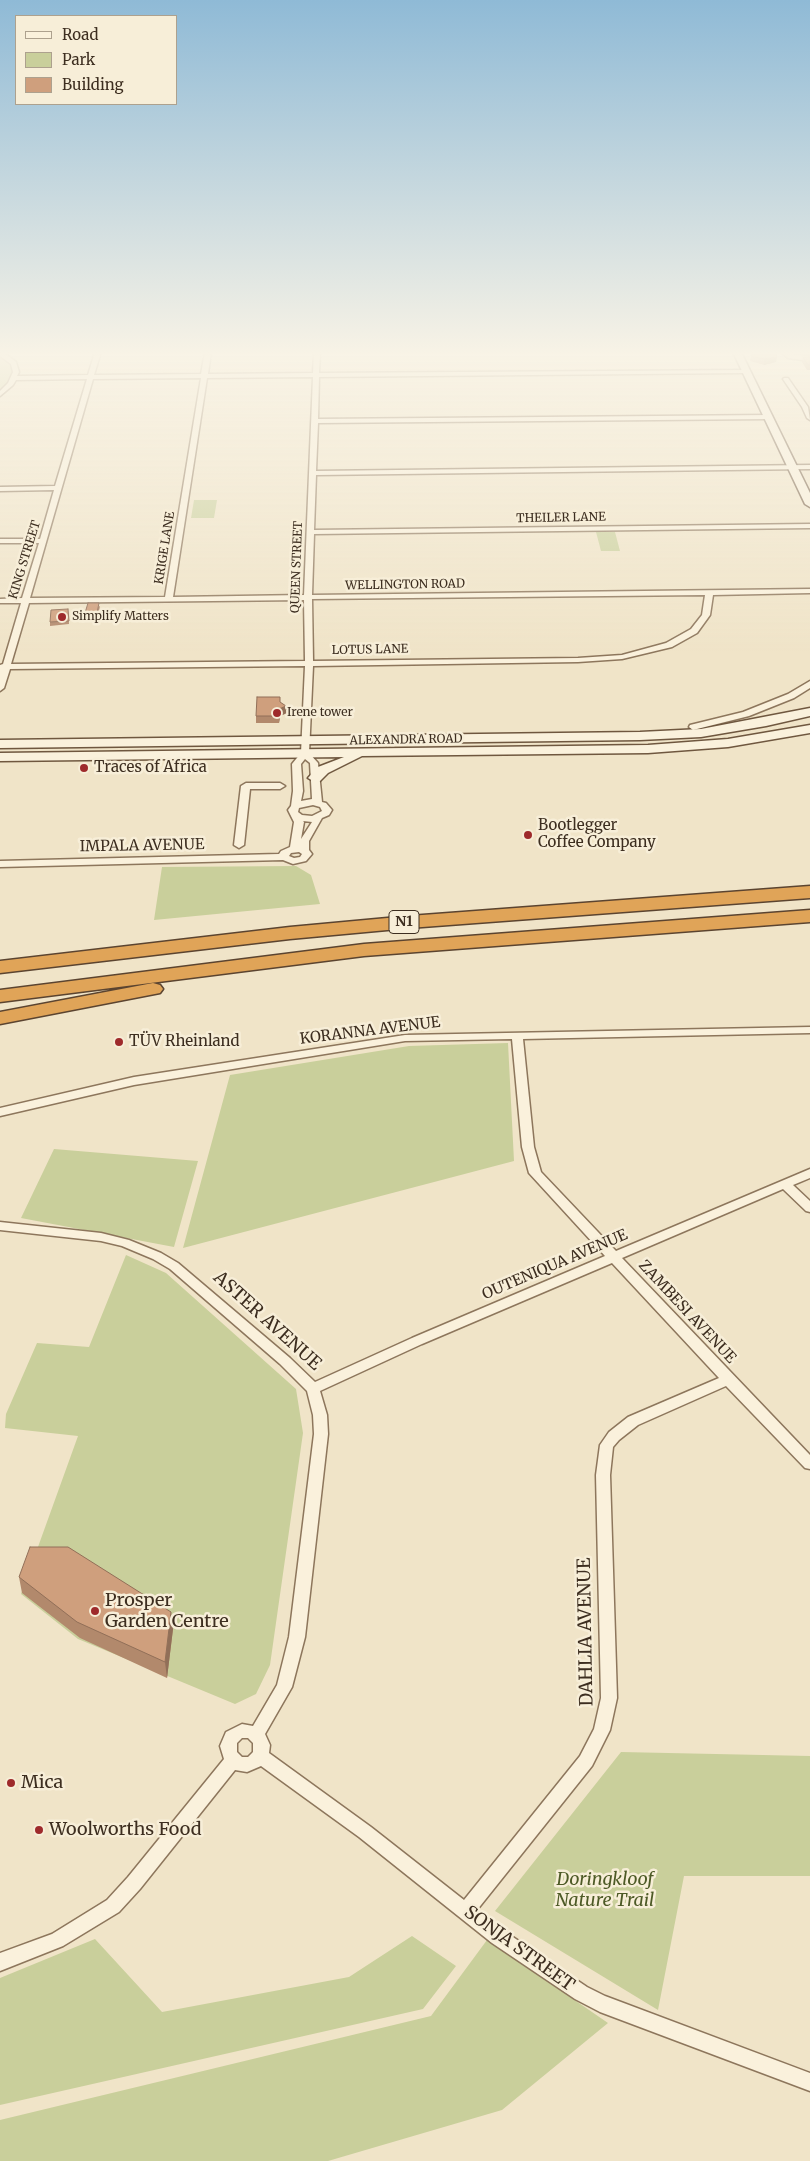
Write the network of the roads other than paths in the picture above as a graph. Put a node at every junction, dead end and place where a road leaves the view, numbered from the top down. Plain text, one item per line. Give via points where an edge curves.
1 (69, 453) edge
2 (192, 453) edge
3 (313, 453) edge
4 (786, 453) edge
5 (810, 467) edge
6 (793, 469) junction
7 (313, 473) junction
8 (59, 488) junction
9 (0, 489) edge
10 (810, 504) edge
11 (810, 526) edge
12 (312, 532) junction
13 (0, 541) edge
14 (44, 541) junction
15 (810, 591) edge
16 (709, 593) junction
17 (308, 597) junction
18 (169, 599) junction
19 (0, 601) edge
20 (25, 601) junction
21 (308, 663) junction
22 (3, 667) edge
23 (810, 684) edge
24 (0, 688) edge
25 (810, 712) edge
26 (693, 727) dead end
27 (810, 729) edge
28 (0, 744) edge
29 (305, 747) junction
30 (367, 752) junction
31 (0, 758) edge
32 (315, 778) junction
33 (280, 786) dead end
34 (317, 803) junction
35 (296, 811) junction
36 (318, 818) junction
37 (239, 845) dead end
38 (299, 850) junction
39 (284, 857) junction
40 (0, 864) edge
41 (810, 892) edge
42 (810, 916) edge
43 (607, 931) junction
44 (290, 933) junction
45 (0, 957) edge
46 (0, 967) edge
47 (0, 996) edge
48 (0, 1018) edge
49 (810, 1030) edge
50 (517, 1035) junction
51 (0, 1112) edge
52 (810, 1173) edge
53 (784, 1184) junction
54 (810, 1208) edge
55 (0, 1226) edge
56 (614, 1258) junction
57 (728, 1379) junction
58 (313, 1389) junction
59 (810, 1464) edge
60 (256, 1735) junction
61 (260, 1756) junction
62 (233, 1760) junction
63 (466, 1911) junction
64 (0, 1962) edge
65 (810, 2082) edge

1 - 8 street, KING STREET
2 - 18 street, KRIGE LANE
3 - 7 street, QUEEN STREET
4 - 6 main road
5 - 6 street
6 - 7 street
6 - 10 main road
7 - 12 street, QUEEN STREET
8 - 9 street
8 - 14 street, KING STREET
11 - 12 street, THEILER LANE
12 - 17 street, QUEEN STREET
13 - 14 street
14 - 20 street, KING STREET
15 - 16 street, WELLINGTON ROAD
16 - 17 street, WELLINGTON ROAD
16 - 21 street, LOTUS LANE via 706,615 694,631 669,645 630,656 578,660
17 - 18 street, WELLINGTON ROAD
17 - 21 street, QUEEN STREET
18 - 20 street, WELLINGTON ROAD
19 - 20 street, WELLINGTON ROAD
20 - 22 street, KING STREET
21 - 22 street, LOTUS LANE
21 - 29 street, QUEEN STREET
22 - 24 street, KING STREET
23 - 26 street via 791,696 746,714
25 - 29 main road, ALEXANDRA ROAD via 678,735
27 - 30 main road, ALEXANDRA ROAD via 728,743 648,749
28 - 29 main road, ALEXANDRA ROAD
29 - 30 main road, ALEXANDRA ROAD
29 - 31 main road, ALEXANDRA ROAD
29 - 32 street via 314,763
29 - 35 street via 296,764
30 - 32 main road via 324,770
32 - 34 street
33 - 37 street via 246,786
34 - 35 street via 308,802
34 - 36 street via 327,810
35 - 36 street via 303,819
35 - 38 street
36 - 38 street
38 - 39 street via 286,851
38 - 39 street, IMPALA AVENUE via 307,856 293,861
39 - 40 street, IMPALA AVENUE
41 - 44 highway, N1
42 - 43 highway, N1
43 - 47 highway, N1 via 364,950
43 - 48 highway via 150,990
44 - 45 highway via 219,935
44 - 46 highway, N1
49 - 50 street, KORANNA AVENUE
50 - 51 street, KORANNA AVENUE via 432,1036 376,1042 134,1081
50 - 56 street, ZAMBESI AVENUE via 528,1147 535,1173
52 - 53 street, OUTENIQUA AVENUE
53 - 54 street
53 - 56 street, OUTENIQUA AVENUE
55 - 58 street, ASTER AVENUE via 101,1237 157,1256 174,1266
56 - 57 street, ZAMBESI AVENUE
56 - 58 street, OUTENIQUA AVENUE via 417,1341
57 - 59 street, ZAMBESI AVENUE
57 - 63 street, DAHLIA AVENUE via 633,1421 607,1445 603,1475 609,1698 602,1730 586,1761
58 - 60 street, ASTER AVENUE via 321,1434 297,1637 284,1687
60 - 61 street via 262,1742
60 - 62 street via 245,1732 233,1737 227,1749
61 - 62 street via 247,1764
61 - 63 street, SONJA STREET
62 - 64 street via 113,1906 56,1940
63 - 65 street, SONJA STREET via 498,1937 581,1993

